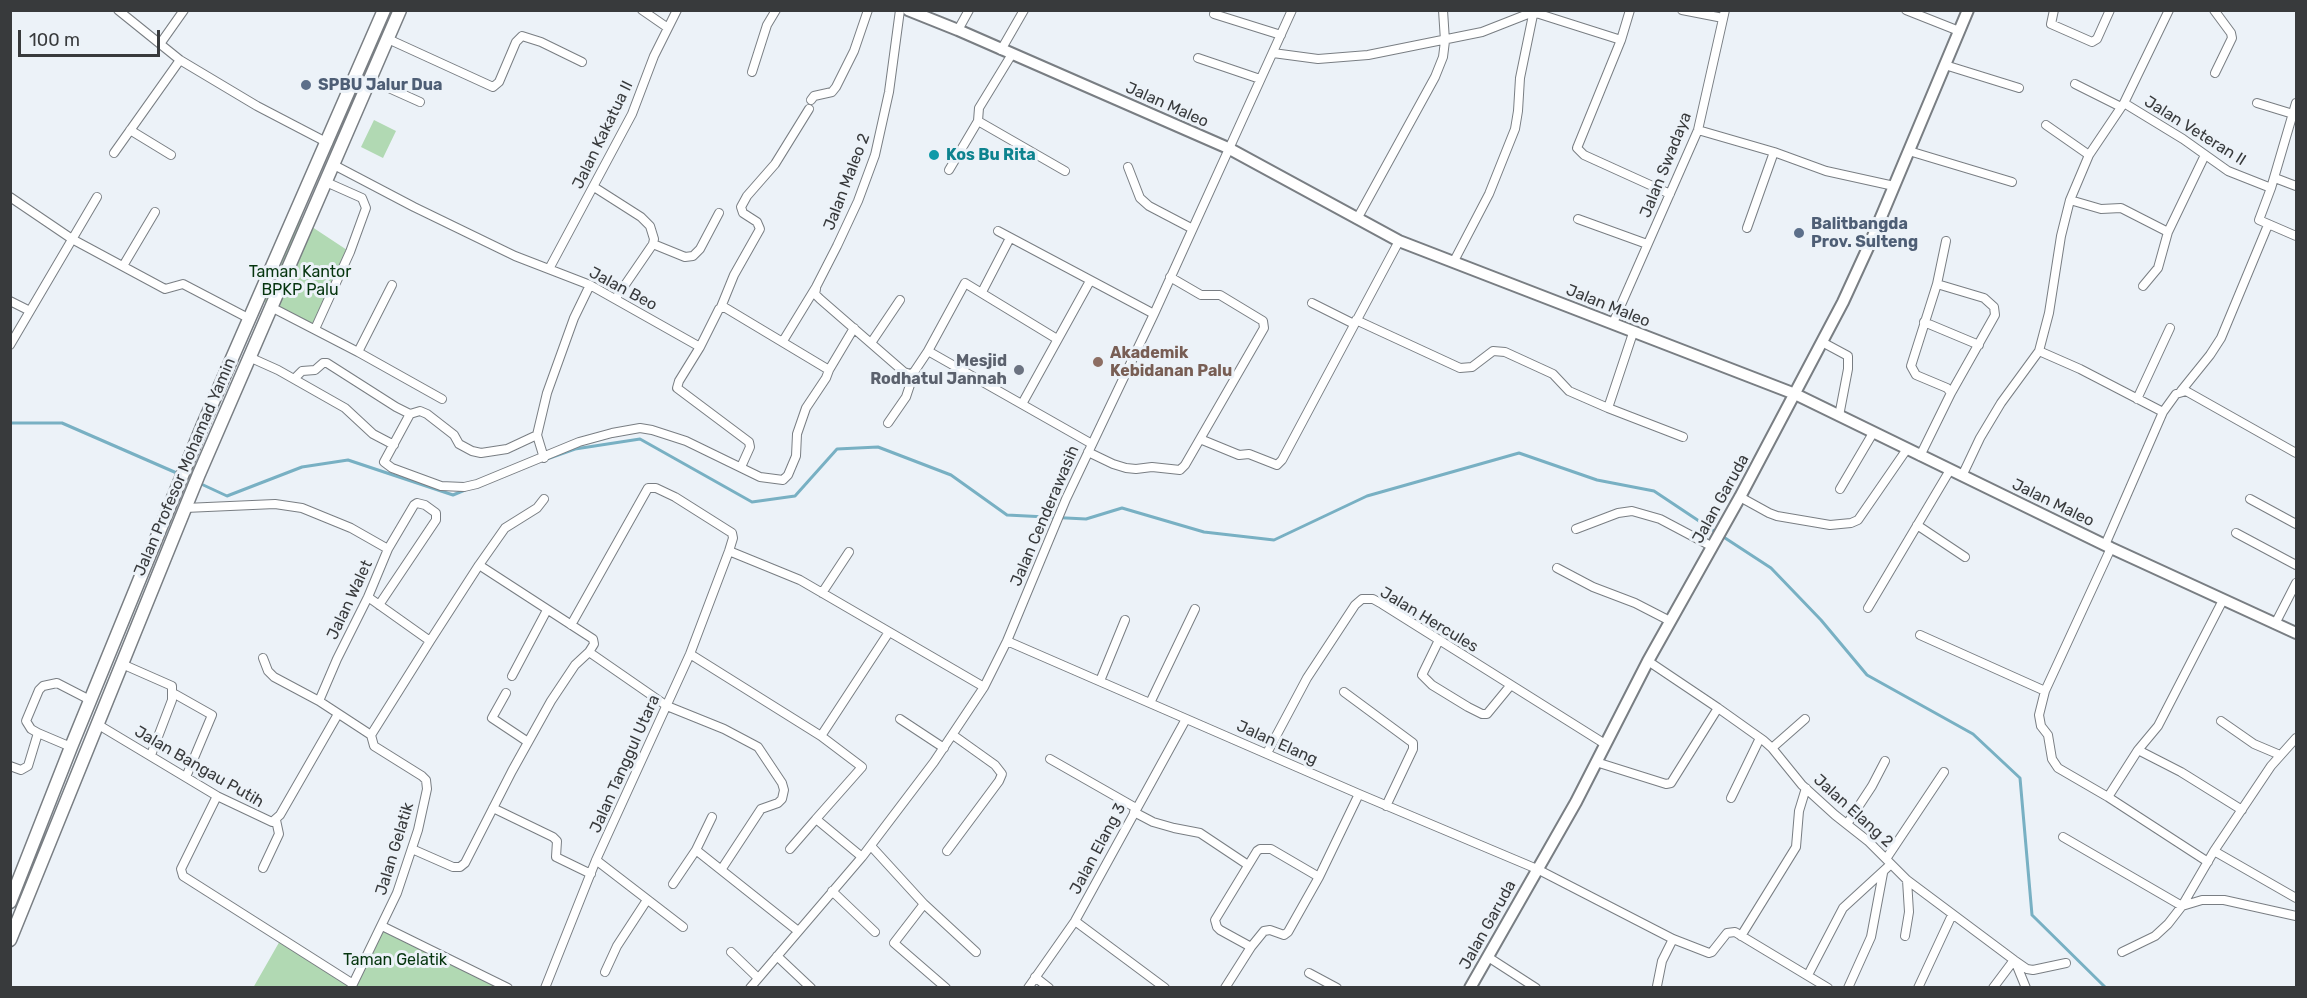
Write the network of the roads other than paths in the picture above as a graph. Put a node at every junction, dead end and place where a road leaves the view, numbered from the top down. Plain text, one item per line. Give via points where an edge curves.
1 (118, 10) edge
2 (184, 10) edge
3 (384, 10) edge
4 (400, 10) edge
5 (642, 10) edge
6 (677, 10) edge
7 (776, 10) edge
8 (868, 10) edge
9 (900, 10) edge
10 (908, 10) edge
11 (969, 10) edge
12 (1024, 10) edge
13 (1292, 10) edge
14 (1443, 10) edge
15 (1630, 10) edge
16 (1682, 10) edge
17 (1906, 10) edge
18 (1968, 10) edge
19 (2054, 10) edge
20 (2110, 10) edge
21 (2169, 10) edge
22 (2214, 10) edge
23 (1534, 11) edge
24 (1214, 14) dead end
25 (1724, 14) edge
26 (668, 28) junction
27 (958, 30) junction
28 (1959, 31) junction
29 (1281, 35) junction
30 (388, 39) junction
31 (1621, 40) junction
32 (1445, 41) junction
33 (160, 45) junction
34 (1007, 52) junction
35 (1273, 53) junction
36 (1198, 58) dead end
37 (180, 60) junction
38 (582, 63) dead end
39 (1945, 65) junction
40 (752, 72) dead end
41 (2215, 73) dead end
42 (1260, 79) junction
43 (371, 80) junction
44 (2076, 84) dead end
45 (2019, 88) dead end
46 (420, 102) dead end
47 (2257, 103) dead end
48 (2123, 105) junction
49 (2295, 109) edge
50 (978, 121) junction
51 (2046, 125) dead end
52 (130, 130) junction
53 (1698, 130) junction
54 (328, 143) junction
55 (1228, 148) junction
56 (1909, 151) junction
57 (1774, 152) junction
58 (114, 153) dead end
59 (171, 155) dead end
60 (2089, 155) junction
61 (2205, 155) junction
62 (334, 165) junction
63 (1128, 167) dead end
64 (949, 170) dead end
65 (1065, 171) dead end
66 (2275, 178) junction
67 (2012, 182) dead end
68 (326, 183) junction
69 (1894, 186) junction
70 (2296, 186) edge
71 (594, 187) junction
72 (2271, 188) junction
73 (1670, 194) junction
74 (97, 196) dead end
75 (10, 197) edge
76 (2070, 200) junction
77 (155, 212) dead end
78 (719, 213) dead end
79 (1357, 219) junction
80 (1578, 219) dead end
81 (2268, 225) junction
82 (1191, 228) junction
83 (1747, 228) dead end
84 (998, 231) dead end
85 (2168, 232) junction
86 (2296, 236) edge
87 (1010, 238) junction
88 (72, 239) junction
89 (1399, 241) junction
90 (1946, 242) dead end
91 (653, 244) junction
92 (1647, 244) junction
93 (1454, 261) junction
94 (123, 266) junction
95 (549, 269) junction
96 (1170, 277) junction
97 (1090, 281) junction
98 (1937, 284) junction
99 (392, 285) dead end
100 (590, 285) junction
101 (2143, 286) dead end
102 (816, 287) junction
103 (982, 292) junction
104 (616, 298) junction
105 (900, 300) dead end
106 (10, 301) edge
107 (1312, 303) dead end
108 (270, 307) junction
109 (722, 307) junction
110 (30, 311) junction
111 (1154, 314) junction
112 (250, 320) junction
113 (1355, 322) junction
114 (1924, 322) junction
115 (1613, 323) junction
116 (854, 328) junction
117 (2170, 328) dead end
118 (315, 329) junction
119 (1633, 333) junction
120 (1057, 339) junction
121 (783, 341) junction
122 (1822, 342) junction
123 (871, 343) junction
124 (10, 345) edge
125 (1979, 345) junction
126 (700, 347) junction
127 (928, 351) junction
128 (2038, 351) junction
129 (358, 352) junction
130 (231, 360) junction
131 (247, 362) junction
132 (829, 370) junction
133 (910, 374) junction
134 (294, 379) junction
135 (2181, 391) junction
136 (1951, 393) junction
137 (1795, 394) junction
138 (442, 399) dead end
139 (2137, 399) junction
140 (1022, 404) junction
141 (1608, 408) junction
142 (2163, 412) junction
143 (410, 414) junction
144 (1839, 416) junction
145 (888, 423) dead end
146 (1873, 433) junction
147 (537, 435) junction
148 (1683, 437) dead end
149 (1200, 439) junction
150 (1092, 444) junction
151 (394, 445) junction
152 (1907, 449) junction
153 (1088, 452) junction
154 (2296, 453) edge
155 (1920, 456) junction
156 (544, 458) junction
157 (741, 467) junction
158 (1950, 470) junction
159 (1962, 476) junction
160 (1840, 489) dead end
161 (1740, 497) junction
162 (544, 499) dead end
163 (2250, 499) dead end
164 (187, 504) junction
165 (2296, 524) edge
166 (1917, 525) junction
167 (1576, 529) dead end
168 (2236, 533) dead end
169 (1713, 543) junction
170 (2108, 547) junction
171 (388, 549) junction
172 (849, 552) dead end
173 (734, 554) junction
174 (1965, 558) dead end
175 (479, 564) junction
176 (2296, 565) edge
177 (1557, 568) dead end
178 (2296, 583) edge
179 (822, 593) junction
180 (368, 597) junction
181 (2223, 600) junction
182 (379, 605) junction
183 (1868, 608) dead end
184 (1195, 609) dead end
185 (547, 610) junction
186 (1125, 620) dead end
187 (1670, 621) junction
188 (2275, 624) junction
189 (571, 625) junction
190 (889, 632) junction
191 (2296, 633) edge
192 (1920, 635) dead end
193 (1439, 640) junction
194 (430, 641) junction
195 (1007, 641) junction
196 (589, 651) junction
197 (693, 656) junction
198 (263, 658) dead end
199 (1648, 661) junction
200 (122, 664) junction
201 (512, 676) dead end
202 (1100, 681) junction
203 (1510, 686) junction
204 (984, 687) junction
205 (2045, 691) junction
206 (173, 693) junction
207 (506, 693) dead end
208 (1344, 693) dead end
209 (90, 700) junction
210 (319, 701) junction
211 (1150, 703) junction
212 (667, 706) junction
213 (1718, 708) junction
214 (338, 714) junction
215 (900, 719) dead end
216 (1186, 719) junction
217 (1805, 719) dead end
218 (2222, 721) dead end
219 (97, 724) junction
220 (38, 733) junction
221 (371, 735) junction
222 (953, 735) junction
223 (821, 736) junction
224 (1760, 738) junction
225 (2296, 738) edge
226 (528, 742) junction
227 (1605, 744) junction
228 (71, 747) junction
229 (944, 748) junction
230 (1772, 748) junction
231 (2138, 750) junction
232 (1267, 753) junction
233 (151, 755) junction
234 (2280, 755) junction
235 (1050, 759) dead end
236 (1885, 761) dead end
237 (1596, 762) junction
238 (10, 766) edge
239 (1944, 772) dead end
240 (186, 777) junction
241 (1806, 788) junction
242 (1359, 794) junction
243 (217, 796) junction
244 (2108, 797) junction
245 (1731, 798) dead end
246 (1386, 806) junction
247 (493, 808) junction
248 (1135, 810) junction
249 (2242, 810) junction
250 (712, 817) dead end
251 (816, 819) junction
252 (276, 820) junction
253 (1847, 824) junction
254 (2063, 837) dead end
255 (871, 846) junction
256 (412, 849) junction
257 (790, 849) dead end
258 (696, 850) junction
259 (947, 851) dead end
260 (2214, 851) junction
261 (862, 857) junction
262 (596, 860) junction
263 (1889, 861) junction
264 (2208, 862) junction
265 (1248, 865) junction
266 (263, 868) dead end
267 (1537, 869) junction
268 (721, 870) junction
269 (591, 873) junction
270 (1883, 873) junction
271 (1319, 878) junction
272 (1907, 880) junction
273 (14, 884) edge
274 (673, 884) dead end
275 (832, 891) junction
276 (2296, 898) edge
277 (647, 900) junction
278 (10, 902) edge
279 (924, 904) junction
280 (2182, 906) junction
281 (1952, 915) junction
282 (2296, 916) edge
283 (1075, 921) junction
284 (382, 926) junction
285 (683, 927) dead end
286 (798, 931) junction
287 (875, 932) dead end
288 (1741, 936) junction
289 (1905, 936) dead end
290 (1673, 939) junction
291 (10, 940) edge
292 (1251, 947) junction
293 (731, 952) dead end
294 (976, 952) dead end
295 (2122, 952) dead end
296 (777, 956) junction
297 (1488, 957) junction
298 (2014, 960) junction
299 (2066, 963) dead end
300 (606, 972) dead end
301 (1309, 973) dead end
302 (1808, 975) junction
303 (1035, 977) junction
304 (758, 978) junction
305 (352, 986) edge
306 (1657, 986) dead end
307 (508, 987) edge
308 (545, 987) edge
309 (750, 987) edge
310 (811, 987) edge
311 (946, 987) edge
312 (1028, 987) edge
313 (1049, 987) edge
314 (1165, 987) edge
315 (1225, 987) edge
316 (1337, 987) edge
317 (1470, 987) edge
318 (1536, 987) edge
319 (1828, 987) edge
320 (1848, 987) edge
321 (1918, 987) edge
322 (1993, 987) edge
323 (2026, 987) edge

1 - 33 street
2 - 33 street
3 - 54 main road, Jalan Profesor Mohamad Yamin
4 - 30 main road, Jalan Profesor Mohamad Yamin
5 - 26 street
6 - 26 street, Jalan Kakatua II
7 - 40 street
8 - 109 street via 836,87 832,92 814,96 776,164 743,202 741,210 760,229 734,275
9 - 102 street, Jalan Maleo 2 via 889,92 874,155 847,224
10 - 27 street, Jalan Maleo
11 - 27 street
12 - 34 street
13 - 29 street, Jalan Cenderawasih
14 - 32 street
15 - 31 street
16 - 25 street
17 - 28 street
18 - 28 street, Jalan Garuda
19 - 20 street via 2051,24 2092,42
21 - 48 street
22 - 41 street via 2232,38
23 - 31 street
23 - 32 street via 1482,32
23 - 93 street via 1520,78 1515,129 1480,213
24 - 29 street
25 - 53 street, Jalan Swadaya
26 - 71 street, Jalan Kakatua II via 632,114
27 - 34 street, Jalan Maleo
28 - 39 street, Jalan Garuda
29 - 35 street, Jalan Cenderawasih
30 - 38 street via 493,87 522,36
30 - 43 main road, Jalan Profesor Mohamad Yamin
31 - 73 street via 1577,148 1584,155
32 - 35 street via 1338,58 1310,59
32 - 79 street via 1443,57 1427,93
33 - 37 street
34 - 50 street via 979,108
34 - 55 street, Jalan Maleo
35 - 42 street, Jalan Cenderawasih
36 - 42 street
37 - 52 street
37 - 54 street
39 - 45 street
39 - 56 street, Jalan Garuda
42 - 55 street, Jalan Cenderawasih
43 - 46 street
43 - 62 main road, Jalan Profesor Mohamad Yamin
44 - 48 street, Jalan Veteran II
47 - 49 street
48 - 60 street
48 - 61 street, Jalan Veteran II
49 - 66 street
50 - 64 street
50 - 65 street
51 - 60 street
52 - 58 street
52 - 59 street
53 - 57 street
53 - 73 street, Jalan Swadaya
54 - 112 main road, Jalan Profesor Mohamad Yamin
55 - 79 street, Jalan Maleo
55 - 82 street, Jalan Cenderawasih
56 - 67 street
56 - 69 street, Jalan Garuda
57 - 69 street via 1826,171
57 - 83 street
60 - 76 street
61 - 72 street, Jalan Veteran II via 2228,171
61 - 85 street
62 - 68 main road, Jalan Profesor Mohamad Yamin
62 - 95 street, Jalan Beo via 514,256
63 - 82 street via 1140,198
66 - 70 street
66 - 72 street
68 - 108 main road, Jalan Profesor Mohamad Yamin
68 - 118 street via 362,198 366,208
69 - 122 street, Jalan Garuda
71 - 91 street via 641,217 652,231
71 - 95 street, Jalan Kakatua II
72 - 81 street via 2259,220
73 - 92 street, Jalan Swadaya
74 - 88 street
75 - 88 street
76 - 85 street via 2101,208 2121,208
76 - 128 street
77 - 94 street
78 - 91 street via 693,256
79 - 89 street, Jalan Maleo
80 - 92 street
81 - 86 street
81 - 135 street via 2221,338
82 - 96 street, Jalan Cenderawasih
84 - 87 street
85 - 101 street via 2158,268
87 - 97 street
87 - 103 street
88 - 94 street
88 - 110 street
89 - 93 street, Jalan Maleo
89 - 113 street
90 - 98 street
91 - 104 street
92 - 115 street, Jalan Swadaya
93 - 115 street, Jalan Maleo
94 - 112 street via 165,289 183,284
95 - 100 street, Jalan Beo
96 - 111 street, Jalan Cenderawasih
96 - 149 street via 1201,296 1220,296 1265,325
97 - 111 street
97 - 120 street
98 - 114 street
98 - 125 street via 1984,298 1994,307 1995,315
99 - 129 street
100 - 104 street, Jalan Beo
100 - 147 street via 557,363
102 - 116 street via 815,294
102 - 121 street, Jalan Maleo 2
103 - 120 street
103 - 127 street via 963,284
104 - 126 street, Jalan Beo
105 - 123 street
106 - 110 street
107 - 113 street
108 - 118 street
108 - 131 main road, Jalan Profesor Mohamad Yamin
109 - 121 street
109 - 126 street
110 - 124 street
111 - 150 street, Jalan Cenderawasih
112 - 130 main road, Jalan Profesor Mohamad Yamin
113 - 141 street via 1460,368 1472,367 1492,351 1505,352 1553,374 1569,391
113 - 149 street via 1280,462 1239,455
114 - 125 street
114 - 136 street via 1913,356 1913,372
115 - 119 street, Jalan Maleo
116 - 123 street
116 - 132 street
117 - 139 street
118 - 129 street
119 - 137 street, Jalan Maleo
119 - 141 street
120 - 140 street
121 - 132 street
122 - 137 street, Jalan Garuda
122 - 144 street via 1848,356
123 - 133 street
125 - 136 street
126 - 157 street via 677,388 749,442
127 - 133 street
127 - 140 street
128 - 139 street
128 - 159 street via 2001,403
129 - 138 street
130 - 131 main road
130 - 209 main road, Jalan Profesor Mohamad Yamin
131 - 134 street
131 - 164 main road, Jalan Profesor Mohamad Yamin
132 - 157 street via 800,423 796,456 788,475 775,480
133 - 145 street via 906,397
134 - 143 street via 302,371 315,370 327,363
134 - 151 street via 345,408 373,434
135 - 142 street
135 - 154 street
136 - 155 street
137 - 144 street, Jalan Maleo
137 - 161 street, Jalan Garuda
139 - 142 street
140 - 150 street
141 - 148 street
142 - 170 street
143 - 147 street via 427,414 454,435 461,446 481,453 507,449
143 - 151 street
144 - 146 street, Jalan Maleo
146 - 152 street, Jalan Maleo
146 - 160 street
147 - 156 street
149 - 153 street via 1180,470 1126,468
150 - 153 street, Jalan Cenderawasih
151 - 156 street via 385,459 386,465 452,487 477,484
152 - 155 street, Jalan Maleo
152 - 161 street via 1858,520 1851,523 1830,525 1777,516
153 - 195 street, Jalan Cenderawasih
155 - 158 street, Jalan Maleo
156 - 157 street via 590,439 640,428 686,441
158 - 159 street, Jalan Maleo
158 - 166 street
159 - 170 street, Jalan Maleo
161 - 169 street, Jalan Garuda
162 - 175 street via 537,508 505,528
163 - 165 street
164 - 171 street, Jalan Walet via 275,504 302,508 351,528
164 - 200 main road, Jalan Profesor Mohamad Yamin
166 - 174 street
166 - 183 street
167 - 169 street via 1632,511
168 - 176 street
169 - 187 street, Jalan Garuda
170 - 181 street, Jalan Maleo
170 - 205 street
171 - 180 street, Jalan Walet
171 - 182 street via 414,505 424,505 436,513 436,520
172 - 179 street
173 - 179 street
173 - 189 street via 728,529 675,497 648,488
173 - 197 street, Jalan Tanggul Utara
175 - 185 street
175 - 194 street
177 - 187 street
178 - 188 street
179 - 190 street
180 - 182 street
180 - 210 street, Jalan Walet
181 - 188 street, Jalan Maleo
181 - 231 street via 2158,726
182 - 194 street
184 - 211 street
185 - 189 street
185 - 201 street
186 - 202 street
187 - 199 street, Jalan Garuda
188 - 191 street, Jalan Maleo
189 - 196 street via 593,639
190 - 204 street
190 - 223 street
192 - 205 street
193 - 203 street, Jalan Hercules
193 - 203 street via 1422,675 1432,686 1482,714 1487,714
193 - 232 street, Jalan Hercules via 1382,604 1362,599 1307,678
194 - 221 street
195 - 202 street, Jalan Elang
195 - 204 street, Jalan Cenderawasih
196 - 212 street
196 - 226 street via 575,664
197 - 212 street, Jalan Tanggul Utara
197 - 223 street
198 - 210 street via 274,677
199 - 213 street, Jalan Elang 2
199 - 227 street, Jalan Garuda
200 - 206 street via 168,683
200 - 219 main road, Jalan Profesor Mohamad Yamin
202 - 211 street, Jalan Elang
203 - 227 street, Jalan Hercules
204 - 222 street, Jalan Cenderawasih
205 - 244 street via 2039,721 2050,740 2052,759 2064,772
206 - 233 street
206 - 240 street via 212,715
207 - 226 street via 492,718
208 - 246 street via 1413,743
209 - 220 street via 57,683 43,686 26,721
209 - 228 main road, Jalan Profesor Mohamad Yamin
210 - 214 street
211 - 216 street, Jalan Elang
212 - 262 street, Jalan Tanggul Utara
212 - 268 street via 758,747 784,790 778,803 761,809
213 - 224 street, Jalan Elang 2
213 - 237 street via 1671,783
214 - 221 street
214 - 252 street, Jalan Bangau Putih
215 - 229 street
216 - 232 street, Jalan Elang
216 - 248 street, Jalan Elang 3
217 - 230 street
218 - 234 street via 2254,744
219 - 233 street, Jalan Bangau Putih
219 - 291 main road, Jalan Profesor Mohamad Yamin
220 - 228 street
220 - 238 street via 28,766 21,770
221 - 256 street, Jalan Gelatik via 374,746 426,780 428,789
222 - 229 street, Jalan Cenderawasih
222 - 259 street via 1002,774
223 - 251 street via 862,767
224 - 230 street, Jalan Elang 2
224 - 245 street
225 - 234 street
226 - 247 street
227 - 237 street, Jalan Garuda
228 - 273 main road, Jalan Profesor Mohamad Yamin
229 - 255 street, Jalan Cenderawasih
230 - 241 street, Jalan Elang 2
231 - 244 street
231 - 249 street
232 - 242 street, Jalan Elang
233 - 240 street, Jalan Bangau Putih
234 - 249 street
235 - 248 street
236 - 253 street
237 - 267 street, Jalan Garuda
239 - 263 street
240 - 243 street, Jalan Bangau Putih
241 - 253 street, Jalan Elang 2
241 - 288 street via 1799,811 1796,847
242 - 246 street, Jalan Elang
242 - 271 street
243 - 252 street, Jalan Bangau Putih via 266,820
243 - 305 street via 182,869 183,876
244 - 264 street
246 - 267 street, Jalan Elang
247 - 256 street via 460,867
247 - 269 street via 553,837 557,841 556,857
248 - 265 street via 1153,822 1200,832
248 - 283 street, Jalan Elang 3
249 - 260 street
250 - 258 street
251 - 257 street
251 - 261 street
252 - 266 street via 279,834
253 - 263 street, Jalan Elang 2
254 - 280 street
255 - 261 street, Jalan Cenderawasih
255 - 279 street
256 - 284 street, Jalan Gelatik
258 - 268 street
258 - 274 street
260 - 264 street
260 - 276 street
261 - 275 street, Jalan Cenderawasih
262 - 269 street, Jalan Tanggul Utara
262 - 277 street
263 - 270 street
263 - 272 street, Jalan Elang 2
264 - 280 street
265 - 271 street via 1260,849 1267,848
265 - 292 street via 1216,915 1215,924
267 - 290 street, Jalan Elang
267 - 297 street, Jalan Garuda
268 - 286 street
269 - 308 street, Jalan Tanggul Utara
270 - 302 street via 1843,908
270 - 320 street via 1871,937
271 - 292 street via 1286,935 1264,931
272 - 281 street, Jalan Elang 2
272 - 289 street via 1909,918
273 - 278 main road, Jalan Profesor Mohamad Yamin
275 - 286 street, Jalan Cenderawasih
275 - 287 street
277 - 285 street
277 - 300 street via 617,946
279 - 294 street
279 - 311 street via 894,943
280 - 282 street via 2202,900 2224,900
280 - 295 street via 2155,936
281 - 298 street, Jalan Elang 2
281 - 321 street
283 - 303 street, Jalan Elang 3
283 - 314 street
284 - 305 street, Jalan Gelatik
284 - 307 street
286 - 296 street, Jalan Cenderawasih
288 - 290 street, Jalan Elang via 1727,933 1709,953
288 - 302 street
290 - 306 street via 1664,956
292 - 315 street
293 - 304 street
296 - 304 street, Jalan Cenderawasih
296 - 310 street
297 - 317 street, Jalan Garuda
297 - 318 street
298 - 299 street via 2033,970
298 - 322 street
298 - 323 street
301 - 316 street
302 - 319 street
303 - 312 street, Jalan Elang 3
303 - 313 street
304 - 309 street, Jalan Cenderawasih

